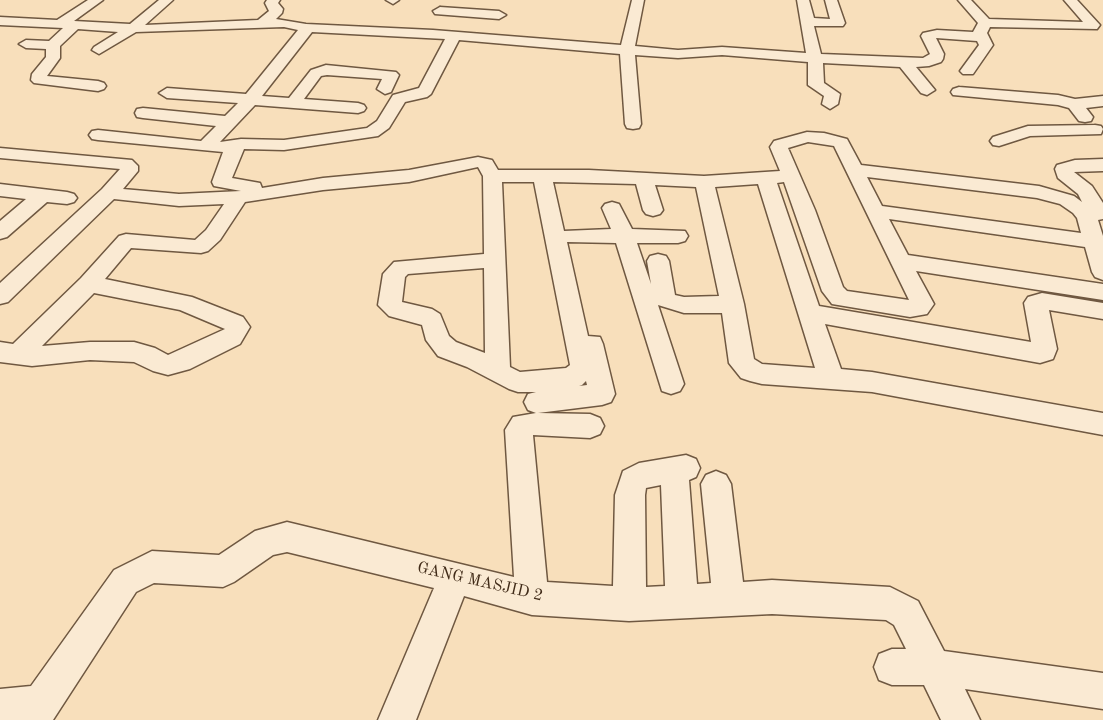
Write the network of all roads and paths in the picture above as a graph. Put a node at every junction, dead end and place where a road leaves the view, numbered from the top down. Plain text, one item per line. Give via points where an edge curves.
1 (96, 0) edge
2 (167, 0) edge
3 (274, 0) edge
4 (638, 0) edge
5 (803, 0) edge
6 (831, 0) edge
7 (964, 0) edge
8 (1070, 0) edge
9 (440, 11) dead end
10 (1084, 16) junction
11 (1103, 18) edge
12 (0, 21) edge
13 (806, 22) junction
14 (262, 24) junction
15 (59, 25) junction
16 (74, 26) junction
17 (306, 28) junction
18 (983, 28) junction
19 (132, 29) junction
20 (454, 36) junction
21 (480, 38) junction
22 (26, 44) dead end
23 (53, 45) junction
24 (100, 50) dead end
25 (627, 51) junction
26 (815, 58) junction
27 (905, 63) junction
28 (968, 71) dead end
29 (357, 73) junction
30 (98, 86) dead end
31 (385, 89) dead end
32 (927, 90) dead end
33 (959, 92) dead end
34 (168, 93) dead end
35 (250, 100) junction
36 (1103, 101) edge
37 (293, 103) junction
38 (830, 104) dead end
39 (1075, 104) junction
40 (333, 107) junction
41 (358, 108) dead end
42 (143, 113) dead end
43 (229, 122) junction
44 (633, 124) dead end
45 (1099, 134) edge
46 (98, 135) dead end
47 (999, 141) dead end
48 (205, 147) junction
49 (234, 147) junction
50 (0, 153) edge
51 (1103, 165) edge
52 (489, 170) junction
53 (856, 170) junction
54 (548, 175) junction
55 (791, 176) junction
56 (766, 178) junction
57 (644, 180) junction
58 (704, 182) junction
59 (0, 190) edge
60 (281, 191) junction
61 (109, 193) junction
62 (43, 195) junction
63 (239, 197) junction
64 (68, 198) dead end
65 (612, 208) dead end
66 (653, 210) dead end
67 (876, 211) junction
68 (1097, 215) edge
69 (0, 232) edge
70 (624, 235) junction
71 (569, 236) junction
72 (678, 236) dead end
73 (1095, 242) junction
74 (496, 260) junction
75 (658, 261) dead end
76 (900, 261) junction
77 (1103, 272) edge
78 (90, 284) junction
79 (1103, 292) edge
80 (0, 296) edge
81 (732, 304) junction
82 (1103, 311) edge
83 (810, 313) junction
84 (9, 353) edge
85 (508, 377) junction
86 (831, 378) junction
87 (671, 384) dead end
88 (535, 413) junction
89 (1103, 424) edge
90 (590, 426) dead end
91 (716, 484) dead end
92 (455, 577) junction
93 (532, 598) junction
94 (729, 599) junction
95 (682, 601) junction
96 (629, 604) junction
97 (892, 667) dead end
98 (934, 667) junction
99 (1103, 691) edge
100 (0, 707) edge
101 (38, 712) edge
102 (398, 720) edge
103 (961, 720) edge

1 - 15 street
2 - 19 street
3 - 14 street via 271,3 275,13
4 - 25 street
5 - 13 street
6 - 13 street via 838,22
7 - 18 street
8 - 10 street
9 - 21 street via 501,11
10 - 11 street
10 - 18 street via 1092,26
12 - 15 street
13 - 26 street
14 - 17 street via 284,23
14 - 19 street
15 - 16 street
16 - 19 street
16 - 23 street
17 - 20 street
17 - 35 street via 304,35
18 - 27 street via 974,37 930,35 936,59
18 - 28 street via 986,45
19 - 24 street
20 - 21 street
20 - 49 street via 425,91 400,98 377,130 284,145 241,144
21 - 25 street
22 - 23 street
23 - 30 street via 51,62 39,80
25 - 26 street via 678,54 722,51
25 - 44 street
26 - 27 street
26 - 38 street via 816,85 832,94
27 - 32 street
29 - 31 street via 391,75
29 - 37 street via 319,72
29 - 40 street
33 - 39 street
34 - 35 street
35 - 37 street
35 - 43 street
36 - 39 street
37 - 40 street
39 - 45 street
40 - 41 street
42 - 43 street
43 - 48 street
45 - 47 street via 1028,131
46 - 48 street
48 - 49 street
49 - 60 street via 221,182
50 - 61 street via 126,164 129,171
51 - 68 street via 1064,169 1065,174 1086,190
52 - 54 street
52 - 60 street via 478,162 409,176
52 - 74 street
53 - 55 street via 839,141 807,137 779,147
53 - 67 street
53 - 68 street via 1049,194
54 - 57 street
54 - 71 street
54 - 85 street via 583,368 573,378
55 - 56 street
55 - 76 street via 833,291 840,298 919,308 922,304
56 - 58 street
56 - 83 street
57 - 58 street
57 - 66 street
58 - 81 street
59 - 62 street
60 - 63 street
61 - 63 street via 179,200
61 - 80 street
62 - 64 street
62 - 69 street
63 - 78 street via 213,235 201,246 118,240
65 - 70 street
67 - 73 street
67 - 76 street
68 - 73 street
70 - 71 street
70 - 72 street
70 - 87 street
71 - 88 street via 602,394
73 - 77 street
74 - 85 street
74 - 85 street via 402,267 394,274 390,305 432,320 438,340 447,349
75 - 81 street via 667,301 684,305
76 - 79 street
78 - 84 street
78 - 84 street via 184,303 235,323 237,332 181,362 168,364 134,352 90,351 32,356
81 - 86 street via 742,362 750,371
82 - 83 street via 1042,301 1036,303 1045,349 1040,353
83 - 86 street
85 - 88 street via 518,400 532,415
86 - 89 street via 872,382
88 - 90 street
88 - 93 street via 519,430
91 - 94 street
92 - 93 street, GANG MASJID 2
92 - 101 street, GANG MASJID 2 via 287,537 266,542 222,571 152,567 125,581
92 - 102 street
93 - 96 street, GANG MASJID 2
94 - 95 street, GANG MASJID 2
94 - 98 street, GANG MASJID 2 via 772,597 890,604 906,613
95 - 96 street, GANG MASJID 2
95 - 96 street via 681,476 639,476 633,480 630,495
97 - 98 street
98 - 99 street
98 - 103 street, GANG MASJID 2
100 - 101 street

